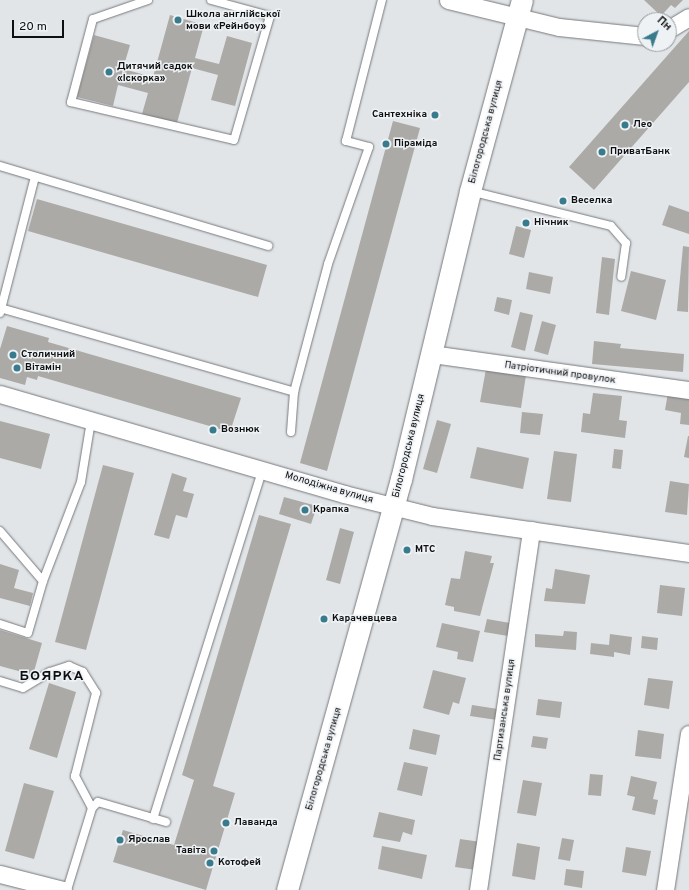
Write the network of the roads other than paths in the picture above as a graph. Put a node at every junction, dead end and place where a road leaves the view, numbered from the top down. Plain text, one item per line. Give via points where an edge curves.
1 (148, 0) edge
2 (211, 0) edge
3 (382, 0) edge
4 (448, 0) edge
5 (519, 9) edge
6 (689, 18) edge
7 (677, 25) edge
8 (637, 35) edge
9 (0, 166) edge
10 (35, 177) junction
11 (470, 191) junction
12 (268, 246) dead end
13 (621, 277) dead end
14 (0, 310) edge
15 (432, 354) junction
16 (689, 390) edge
17 (294, 392) junction
18 (0, 394) edge
19 (91, 421) junction
20 (291, 432) dead end
21 (263, 468) junction
22 (394, 506) junction
23 (0, 530) edge
24 (531, 530) junction
25 (689, 553) edge
26 (43, 581) junction
27 (0, 624) edge
28 (0, 681) edge
29 (689, 734) edge
30 (92, 808) junction
31 (153, 819) junction
32 (166, 822) dead end
33 (0, 874) edge
34 (53, 889) edge
35 (67, 890) edge
36 (287, 890) edge
37 (478, 890) edge
38 (665, 890) edge

1 - 2 lane via 93,19 71,102 234,140 270,16
3 - 17 lane via 346,141 368,147 328,264
4 - 5 street
5 - 8 street via 559,27
5 - 11 street, Білогородська вулиця
6 - 7 street
9 - 10 lane
10 - 12 lane
10 - 14 lane
11 - 13 lane via 611,226 626,243
11 - 15 street, Білогородська вулиця
14 - 17 lane
15 - 16 street, Патріотичний провулок
15 - 22 street, Білогородська вулиця
17 - 20 lane
18 - 19 street, Молодіжна вулиця
19 - 21 street, Молодіжна вулиця
19 - 26 lane via 81,482
21 - 22 street, Молодіжна вулиця via 344,494
21 - 31 lane
22 - 24 street, Молодіжна вулиця via 432,516
22 - 36 street, Білогородська вулиця
23 - 26 lane
24 - 25 street, Молодіжна вулиця
24 - 37 street, Партизанська вулиця
26 - 27 lane via 28,632
28 - 30 lane via 23,688 69,666 83,672 96,693 75,776
29 - 38 street
30 - 31 lane via 98,802
30 - 35 lane
31 - 32 lane
33 - 34 street

